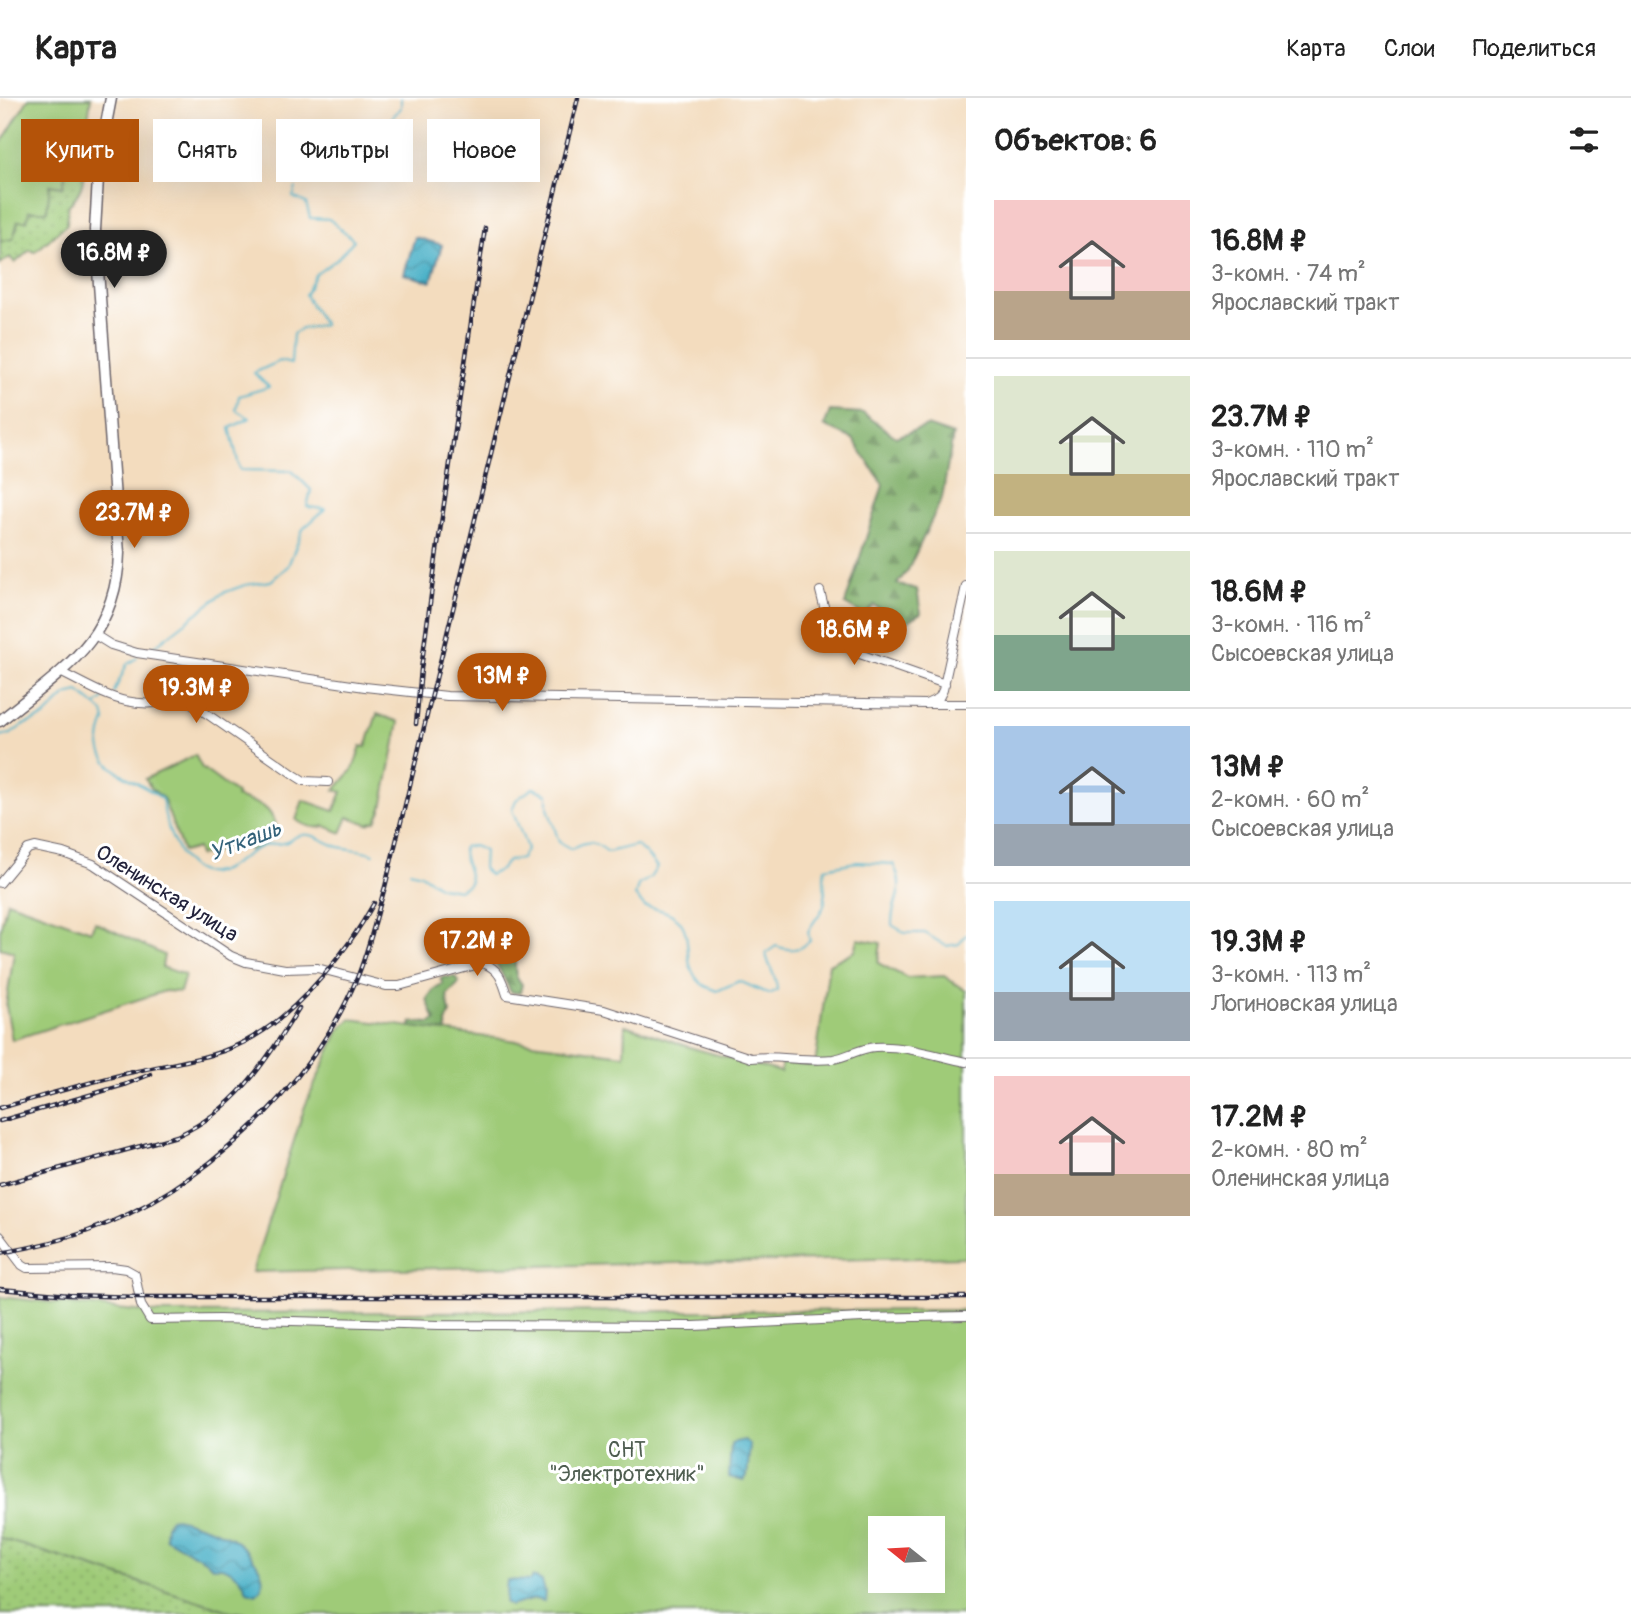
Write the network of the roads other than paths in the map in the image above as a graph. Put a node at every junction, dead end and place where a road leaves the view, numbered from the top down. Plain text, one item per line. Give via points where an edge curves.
1 (111, 98) edge
2 (966, 586) edge
3 (820, 591) dead end
4 (95, 635) junction
5 (60, 672) junction
6 (944, 687) junction
7 (926, 704) junction
8 (962, 704) edge
9 (0, 721) edge
10 (328, 782) dead end
11 (0, 883) edge
12 (966, 1062) edge
13 (0, 1236) edge
14 (966, 1316) edge

1 - 4 street via 99,161 95,230 118,572 113,602
2 - 6 street
3 - 6 street via 830,628 842,645
4 - 5 street
4 - 7 street via 137,653 447,696
5 - 9 street
5 - 10 street via 132,704 164,704 184,698 304,781
6 - 7 street via 939,698
6 - 8 street via 949,701
7 - 8 street
11 - 12 street, Оленинская улица via 24,852 35,847 93,864 231,956 265,967 317,968 399,986 483,963 502,976 507,995 604,1010 751,1058 834,1059 875,1047
13 - 14 street via 27,1268 112,1267 135,1274 141,1305 150,1320 694,1326

